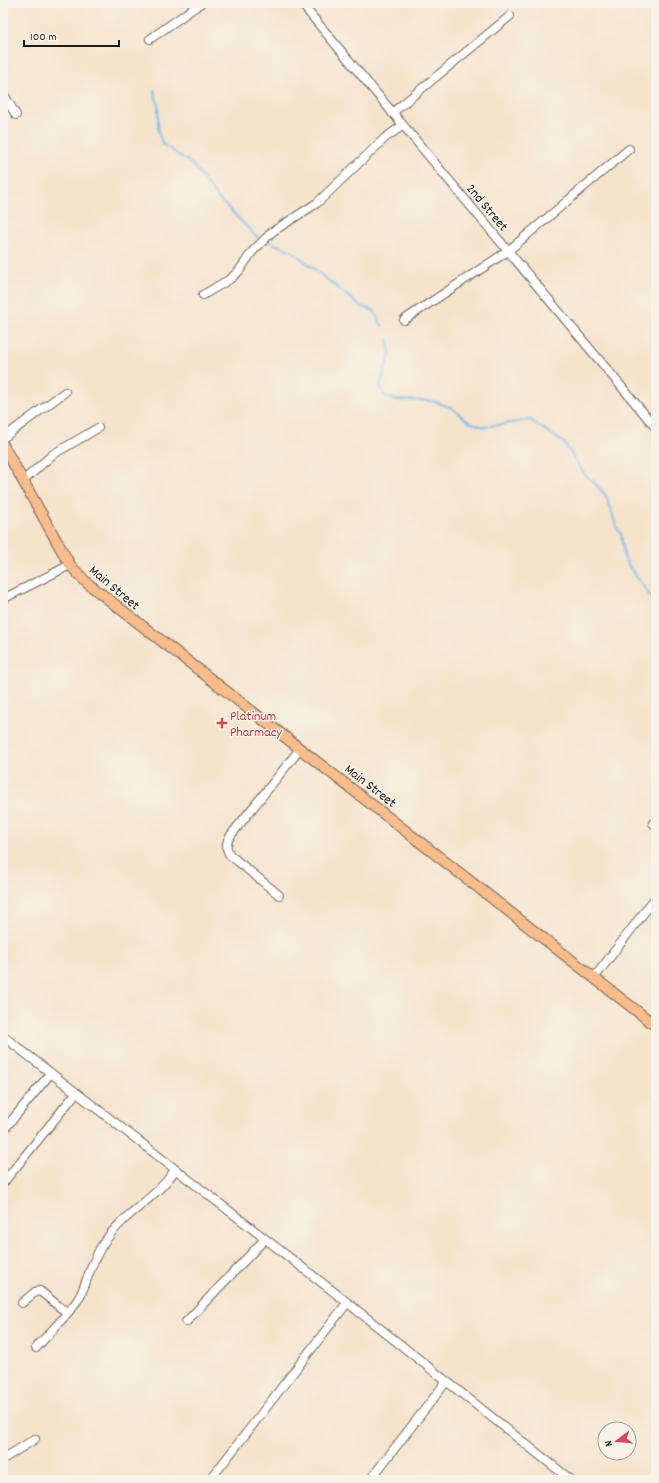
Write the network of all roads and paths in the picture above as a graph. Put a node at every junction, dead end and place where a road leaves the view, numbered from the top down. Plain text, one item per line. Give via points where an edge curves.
1 (201, 3) edge
2 (301, 3) edge
3 (510, 16) dead end
4 (150, 39) dead end
5 (3, 93) edge
6 (392, 113) junction
7 (16, 115) dead end
8 (402, 126) junction
9 (629, 149) dead end
10 (508, 251) junction
11 (203, 295) dead end
12 (404, 320) dead end
13 (64, 392) dead end
14 (98, 428) dead end
15 (656, 428) edge
16 (3, 438) edge
17 (3, 446) edge
18 (23, 481) junction
19 (70, 565) junction
20 (3, 599) edge
21 (300, 749) junction
22 (279, 895) dead end
23 (656, 897) edge
24 (594, 978) junction
25 (656, 1026) edge
26 (3, 1036) edge
27 (50, 1074) junction
28 (76, 1093) junction
29 (3, 1131) edge
30 (175, 1170) junction
31 (3, 1183) edge
32 (265, 1239) junction
33 (22, 1303) dead end
34 (347, 1303) junction
35 (66, 1312) junction
36 (186, 1322) dead end
37 (36, 1348) dead end
38 (446, 1382) junction
39 (35, 1439) dead end
40 (3, 1458) edge
41 (210, 1480) edge
42 (370, 1480) edge
43 (571, 1480) edge

1 - 4 street
2 - 6 street, 2nd Street
3 - 6 street
5 - 7 street
6 - 8 street, 2nd Street
8 - 10 street, 2nd Street
8 - 11 street via 385,138 318,203 272,232 252,252 239,271
9 - 10 street
10 - 12 street
10 - 15 street, 2nd Street
13 - 16 street
14 - 18 street via 52,455
17 - 18 main road, Main Street
18 - 19 main road, Main Street
19 - 20 street
19 - 21 main road, Main Street via 103,597
21 - 22 street via 231,835 226,845 230,855
21 - 24 main road, Main Street
23 - 24 street
24 - 25 main road, Main Street
26 - 27 street
27 - 28 street
27 - 29 street
28 - 30 street
28 - 31 street
30 - 32 street
30 - 35 street via 156,1194 116,1227 104,1241 81,1295
32 - 34 street
32 - 36 street
33 - 35 street via 40,1291
34 - 38 street
34 - 41 street
35 - 37 street
38 - 42 street
38 - 43 street
39 - 40 street

